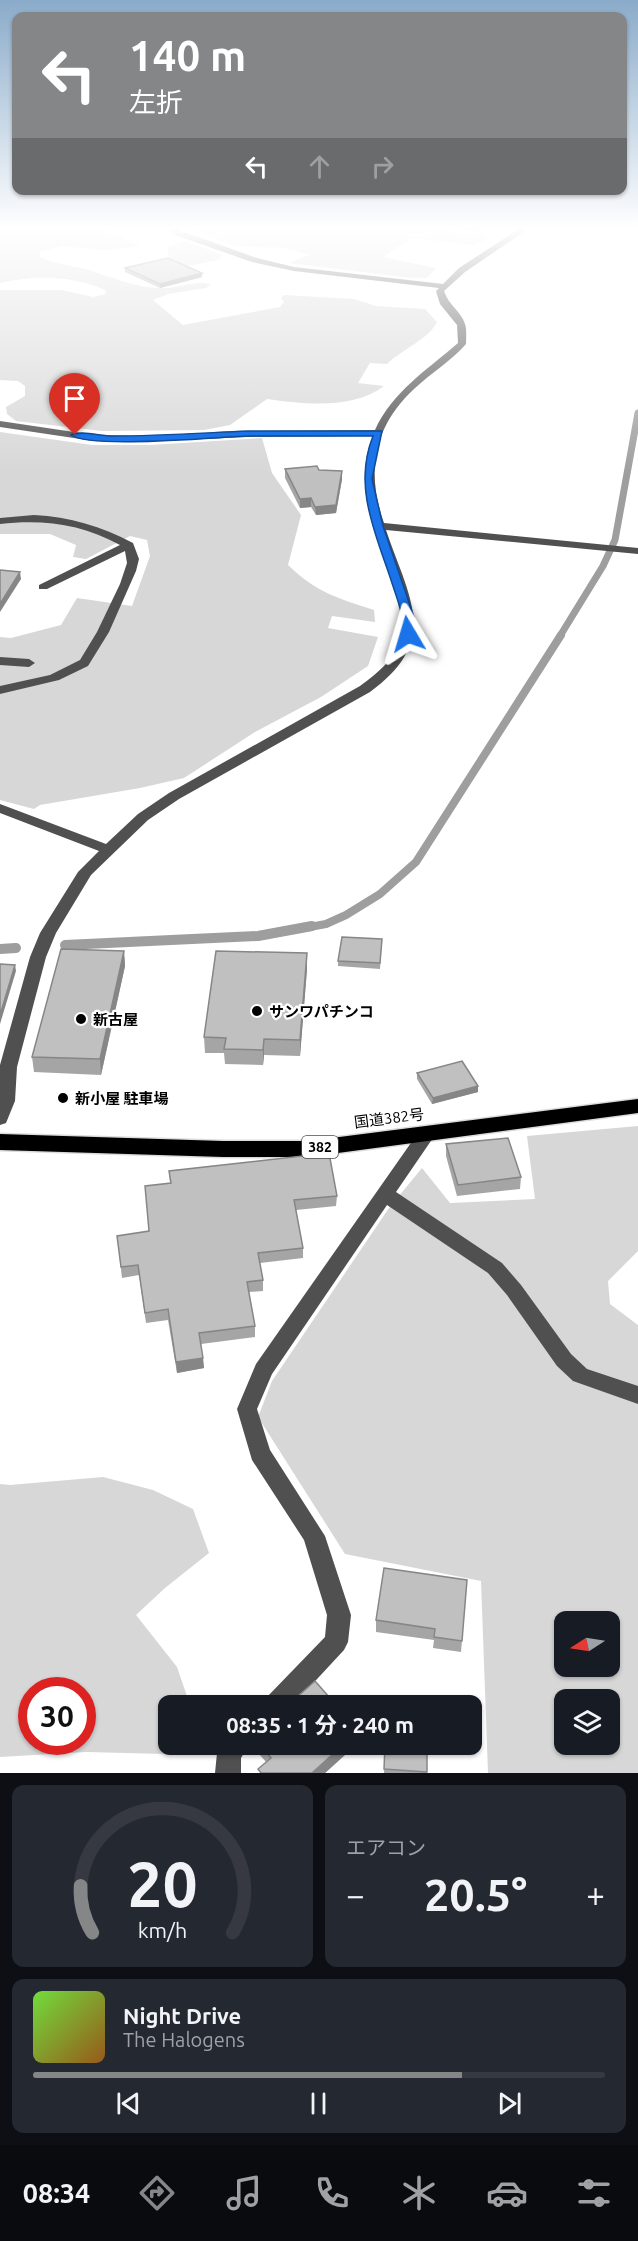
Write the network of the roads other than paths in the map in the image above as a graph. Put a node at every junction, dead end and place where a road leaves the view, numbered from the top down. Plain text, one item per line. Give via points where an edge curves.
1 (450, 310) edge
2 (0, 424) edge
3 (379, 433) junction
4 (0, 520) edge
5 (378, 526) junction
6 (129, 545) junction
7 (638, 550) edge
8 (43, 587) dead end
9 (0, 661) edge
10 (29, 663) dead end
11 (0, 690) edge
12 (0, 808) edge
13 (107, 849) junction
14 (638, 1106) edge
15 (0, 1119) edge
16 (426, 1135) junction
17 (0, 1142) edge
18 (386, 1195) junction
19 (638, 1395) edge
20 (285, 1695) edge
21 (229, 1755) edge
22 (228, 1773) edge

1 - 3 street via 461,325 462,344 395,403
2 - 3 street via 94,438
3 - 5 street via 372,449 368,479
4 - 6 street via 45,517 76,521
5 - 7 street
5 - 13 street via 409,617 400,656 365,689 174,796
6 - 8 street
6 - 11 street via 133,561 87,662 43,681
9 - 10 street
12 - 13 street
13 - 15 street via 85,872 44,941 8,1067 6,1101
14 - 16 highway, 国道382号 / 382
16 - 17 highway, 国道382号 / 382 via 308,1149
16 - 18 street
18 - 19 street via 495,1268 564,1360 580,1375
18 - 20 street via 263,1370 248,1410 260,1453 314,1536 339,1615 336,1642
21 - 22 street

